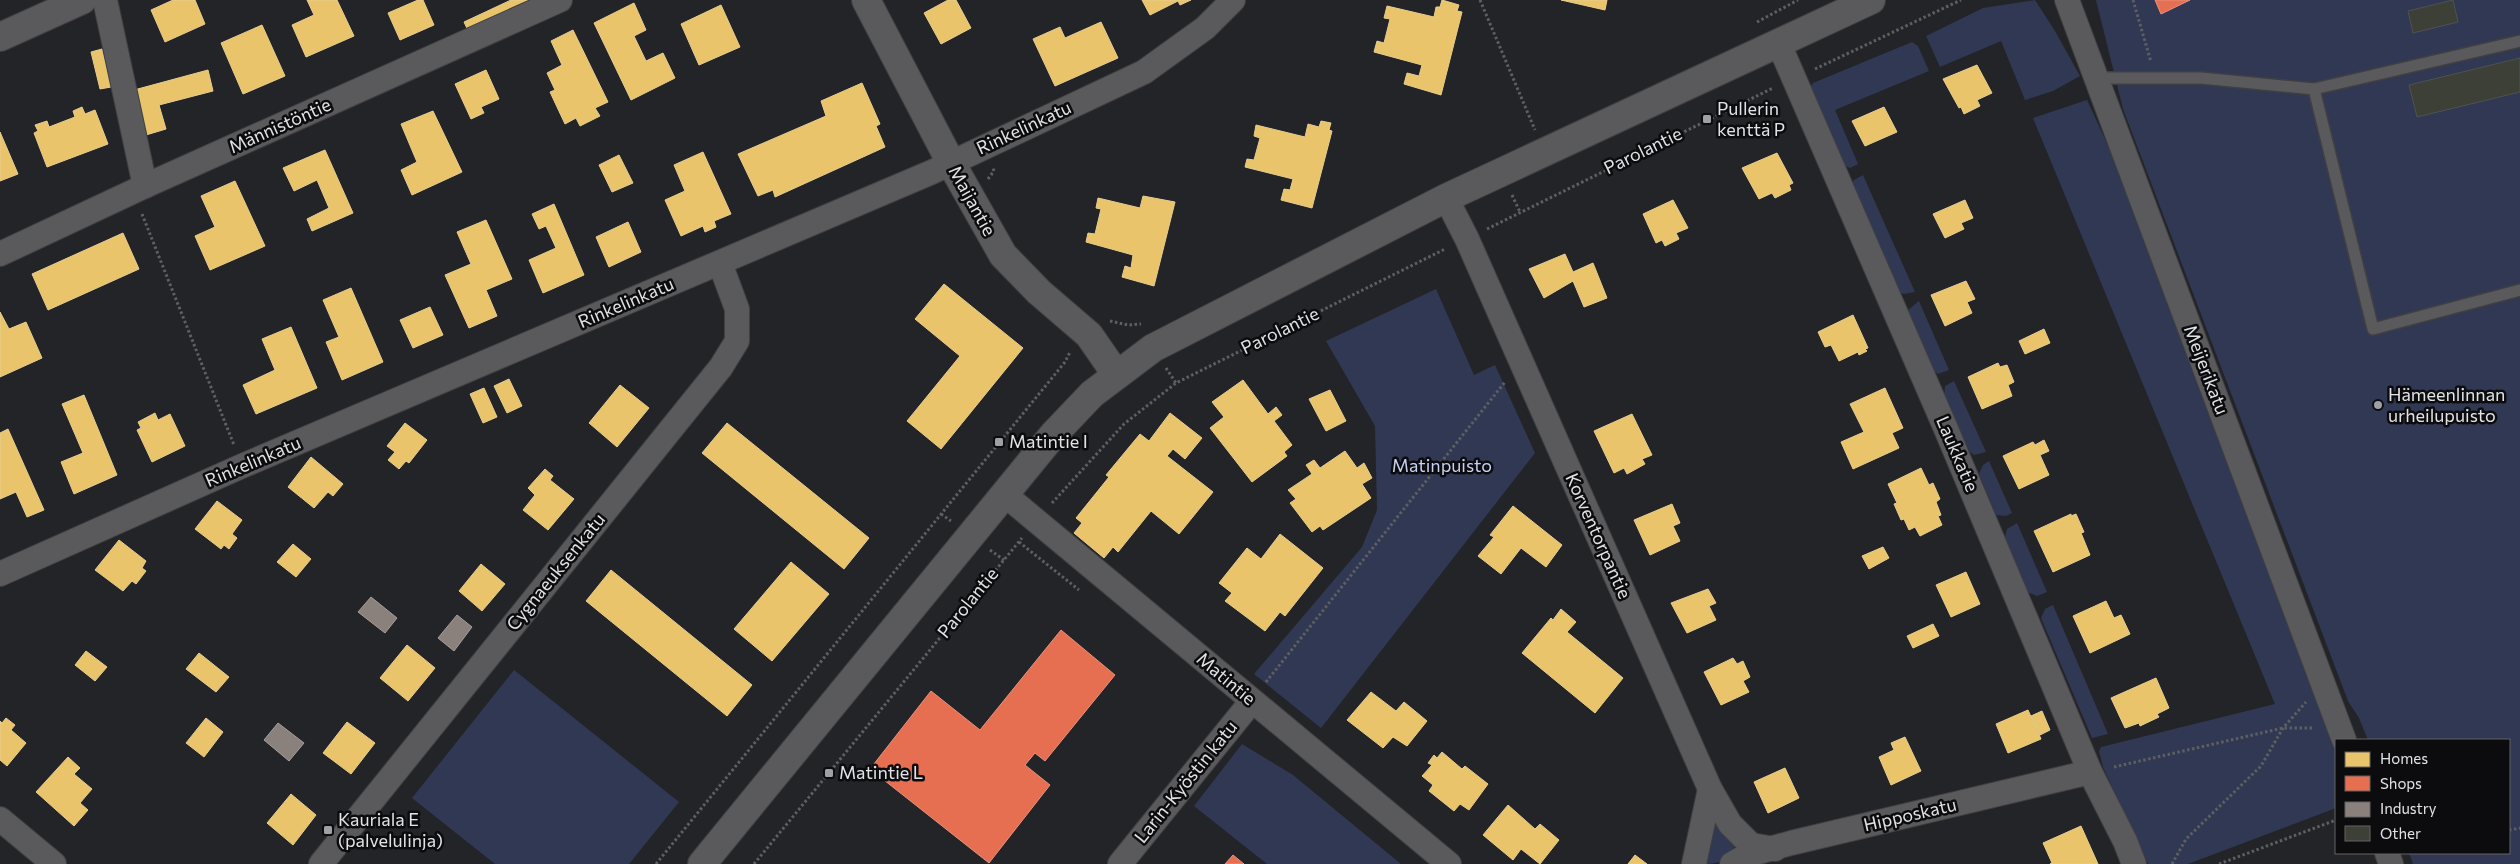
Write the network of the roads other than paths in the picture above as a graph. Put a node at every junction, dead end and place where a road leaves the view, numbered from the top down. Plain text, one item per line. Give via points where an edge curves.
1 (82, 0) edge
2 (105, 0) edge
3 (560, 0) edge
4 (866, 0) edge
5 (1233, 0) edge
6 (1871, 0) edge
7 (2066, 0) edge
8 (0, 37) edge
9 (2520, 41) edge
10 (1779, 44) junction
11 (2097, 78) junction
12 (2314, 89) junction
13 (951, 163) junction
14 (139, 189) junction
15 (1446, 198) junction
16 (0, 254) edge
17 (720, 263) junction
18 (2520, 290) edge
19 (1116, 374) junction
20 (1004, 494) junction
21 (0, 574) edge
22 (1252, 701) junction
23 (2342, 734) edge
24 (2090, 772) junction
25 (1710, 790) junction
26 (0, 819) edge
27 (1775, 849) junction
28 (54, 864) edge
29 (320, 864) edge
30 (702, 864) edge
31 (1120, 864) edge
32 (1449, 864) edge
33 (1694, 864) edge
34 (1732, 864) edge
35 (2134, 864) edge

1 - 8 main road
2 - 14 street
3 - 14 street, Männistöntie
4 - 13 main road, Maijantie
5 - 13 street, Rinkelinkatu via 1205,28 1144,72
6 - 10 main road
7 - 11 street, Meijerikatu
9 - 12 lane
10 - 15 main road
10 - 24 street, Laukkatie
11 - 12 lane via 2201,78
11 - 23 street, Meijerikatu
12 - 18 lane via 2373,329
13 - 17 street, Rinkelinkatu
13 - 19 main road, Maijantie via 1002,255 1089,335
14 - 16 street, Männistöntie
15 - 19 main road via 1153,348
15 - 25 street, Korventorpantie
17 - 21 street, Rinkelinkatu via 242,466
17 - 29 street, Cygnaeuksenkatu via 737,309 737,341 722,367
19 - 20 main road via 1092,394
20 - 22 street, Matintie
20 - 30 main road
22 - 31 street, Larin-Kyöstin katu
22 - 32 street, Matintie
24 - 27 street, Hipposkatu
24 - 35 street, Laukkatie
25 - 27 street, Korventorpantie via 1730,824 1751,845
25 - 33 street
26 - 28 street
27 - 34 street, Hipposkatu

